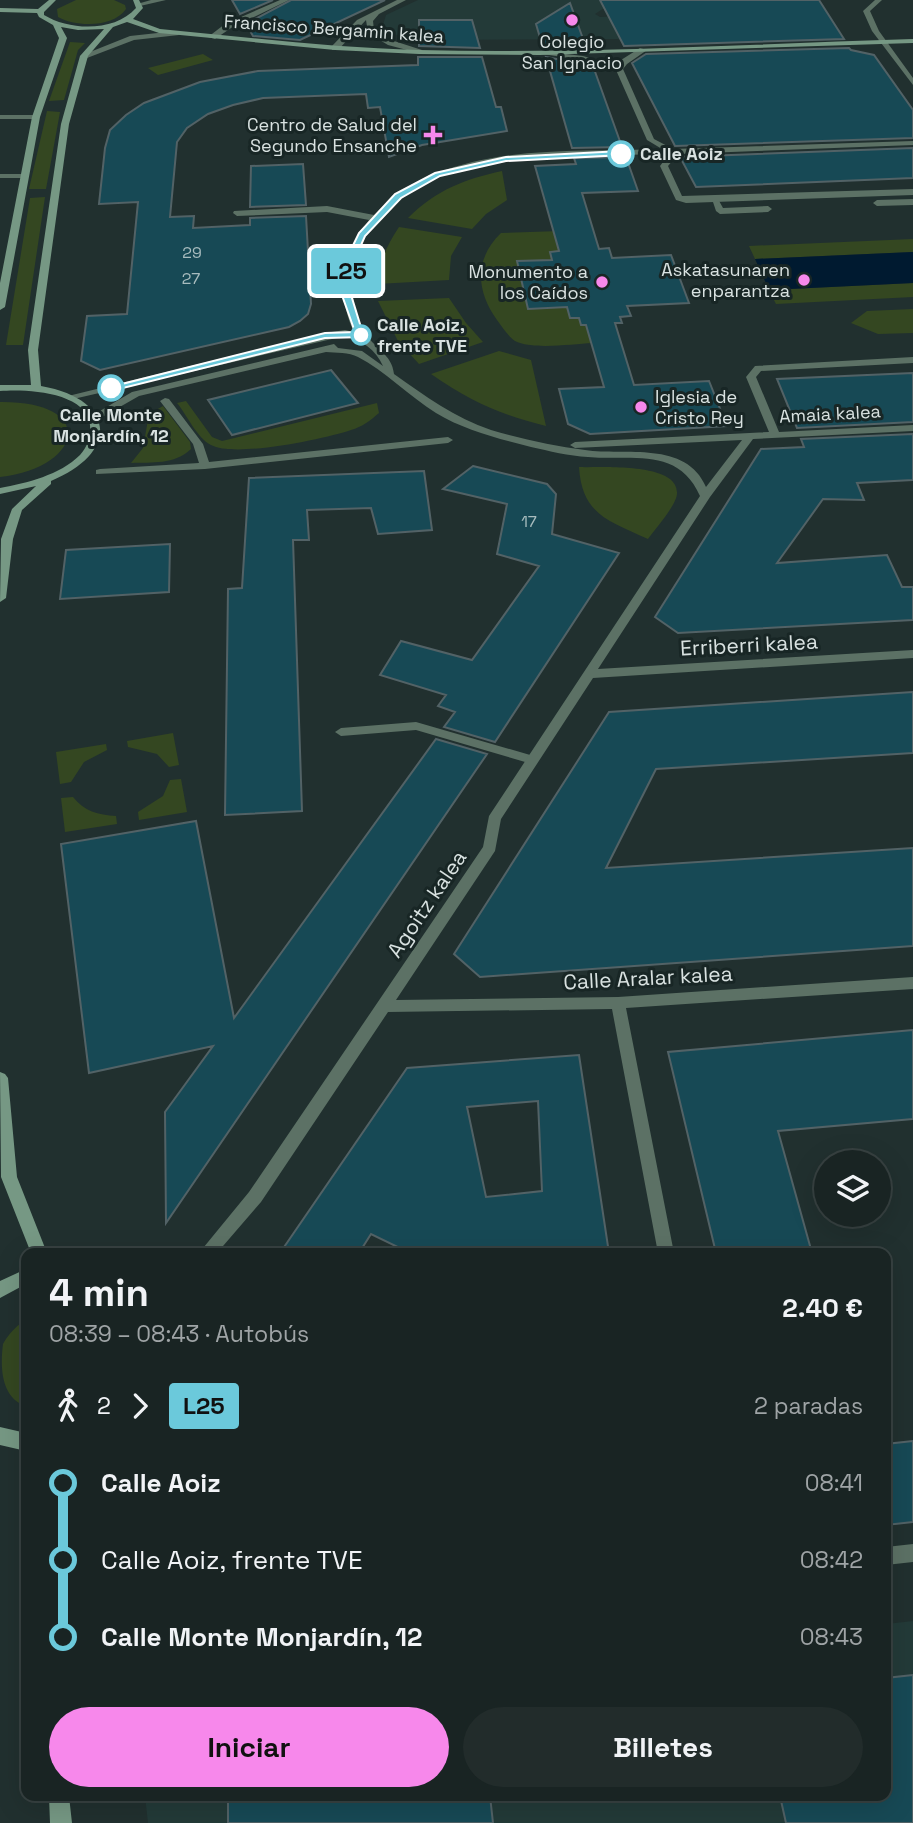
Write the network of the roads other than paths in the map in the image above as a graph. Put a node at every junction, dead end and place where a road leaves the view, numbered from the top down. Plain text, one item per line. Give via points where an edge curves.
1 (53, 0) edge
2 (163, 0) edge
3 (286, 0) edge
4 (403, 0) edge
5 (879, 0) edge
6 (138, 2) edge
7 (0, 9) edge
8 (40, 11) junction
9 (376, 13) junction
10 (128, 20) junction
11 (56, 25) junction
12 (111, 25) junction
13 (176, 33) junction
14 (212, 37) junction
15 (913, 41) edge
16 (885, 43) junction
17 (335, 48) junction
18 (643, 50) junction
19 (419, 51) junction
20 (540, 53) junction
21 (84, 56) junction
22 (619, 69) junction
23 (913, 83) edge
24 (0, 117) edge
25 (36, 117) junction
26 (913, 143) edge
27 (674, 153) junction
28 (0, 176) edge
29 (23, 176) junction
30 (913, 192) edge
31 (715, 201) junction
32 (913, 202) edge
33 (877, 204) dead end
34 (768, 209) dead end
35 (237, 213) dead end
36 (375, 218) junction
37 (0, 307) edge
38 (361, 335) junction
39 (327, 349) junction
40 (913, 360) edge
41 (390, 373) junction
42 (0, 388) edge
43 (36, 388) junction
44 (69, 397) junction
45 (165, 401) dead end
46 (93, 418) junction
47 (913, 428) edge
48 (775, 434) junction
49 (750, 436) junction
50 (447, 440) dead end
51 (552, 447) junction
52 (205, 466) junction
53 (100, 472) dead end
54 (50, 478) junction
55 (0, 491) edge
56 (705, 496) junction
57 (0, 598) edge
58 (913, 654) edge
59 (588, 674) junction
60 (341, 732) dead end
61 (532, 760) junction
62 (913, 983) edge
63 (618, 1003) junction
64 (385, 1006) junction
65 (0, 1078) edge
66 (38, 1248) edge
67 (211, 1248) edge
68 (665, 1248) edge
69 (21, 1279) edge
70 (0, 1290) edge
71 (0, 1436) edge
72 (21, 1441) edge
73 (913, 1553) edge
74 (891, 1555) edge
75 (59, 1801) edge
76 (61, 1823) edge

1 - 8 main road
2 - 6 street
3 - 14 street
4 - 9 street
5 - 16 street via 866,11
6 - 10 main road via 139,12
7 - 8 main road
8 - 11 main road
9 - 17 street via 359,21
9 - 19 street via 369,21 371,31
10 - 12 main road
10 - 13 main road, Francisco Bergamin kalea
11 - 12 main road
11 - 25 main road via 63,38
12 - 21 main road
13 - 14 main road, Francisco Bergamin kalea
13 - 21 street via 133,38
14 - 17 main road, Francisco Bergamin kalea
15 - 16 main road, Francisco Bergamin kalea
16 - 18 main road, Francisco Bergamin kalea
16 - 23 street
17 - 19 main road, Francisco Bergamin kalea
18 - 20 main road, Francisco Bergamin kalea
18 - 22 street
19 - 20 main road, Francisco Bergamin kalea
20 - 22 street, Francisco Bergamin kalea via 590,59
21 - 43 main road via 65,124 33,350
22 - 27 street via 651,140
24 - 25 street
25 - 29 main road
26 - 27 street
27 - 31 street via 664,166 679,198
27 - 36 street via 536,156 486,162 438,174 398,196
28 - 29 street
29 - 37 main road
30 - 31 street
31 - 34 street via 720,211
32 - 33 street
35 - 36 street via 327,209
36 - 38 street via 345,270 348,298
38 - 39 street
38 - 41 street via 389,363
38 - 44 street via 325,336
39 - 41 street via 359,353
39 - 46 street via 136,394
40 - 48 street via 758,368 751,377
41 - 51 street via 440,411 485,431
42 - 43 main road
43 - 44 main road
44 - 46 main road via 85,406
45 - 52 street via 198,444
46 - 54 main road via 96,433 89,450
47 - 48 street, Amaia kalea
48 - 49 street, Amaia kalea
49 - 51 street
49 - 56 street, Agoitz kalea
50 - 52 street
51 - 56 street via 668,458 689,471
52 - 53 street
54 - 55 main road
54 - 57 main road via 17,509 7,539
56 - 59 street, Agoitz kalea
58 - 59 street, Erriberri kalea
59 - 61 street, Agoitz kalea
60 - 61 street via 416,726
61 - 64 street, Agoitz kalea via 494,819 490,848
62 - 63 street, Calle Aralar kalea
63 - 64 street, Calle Aralar kalea
63 - 68 street
64 - 67 street, Agoitz kalea via 255,1197
65 - 66 main road via 9,1177
69 - 70 main road
71 - 72 main road
73 - 74 street
75 - 76 main road

